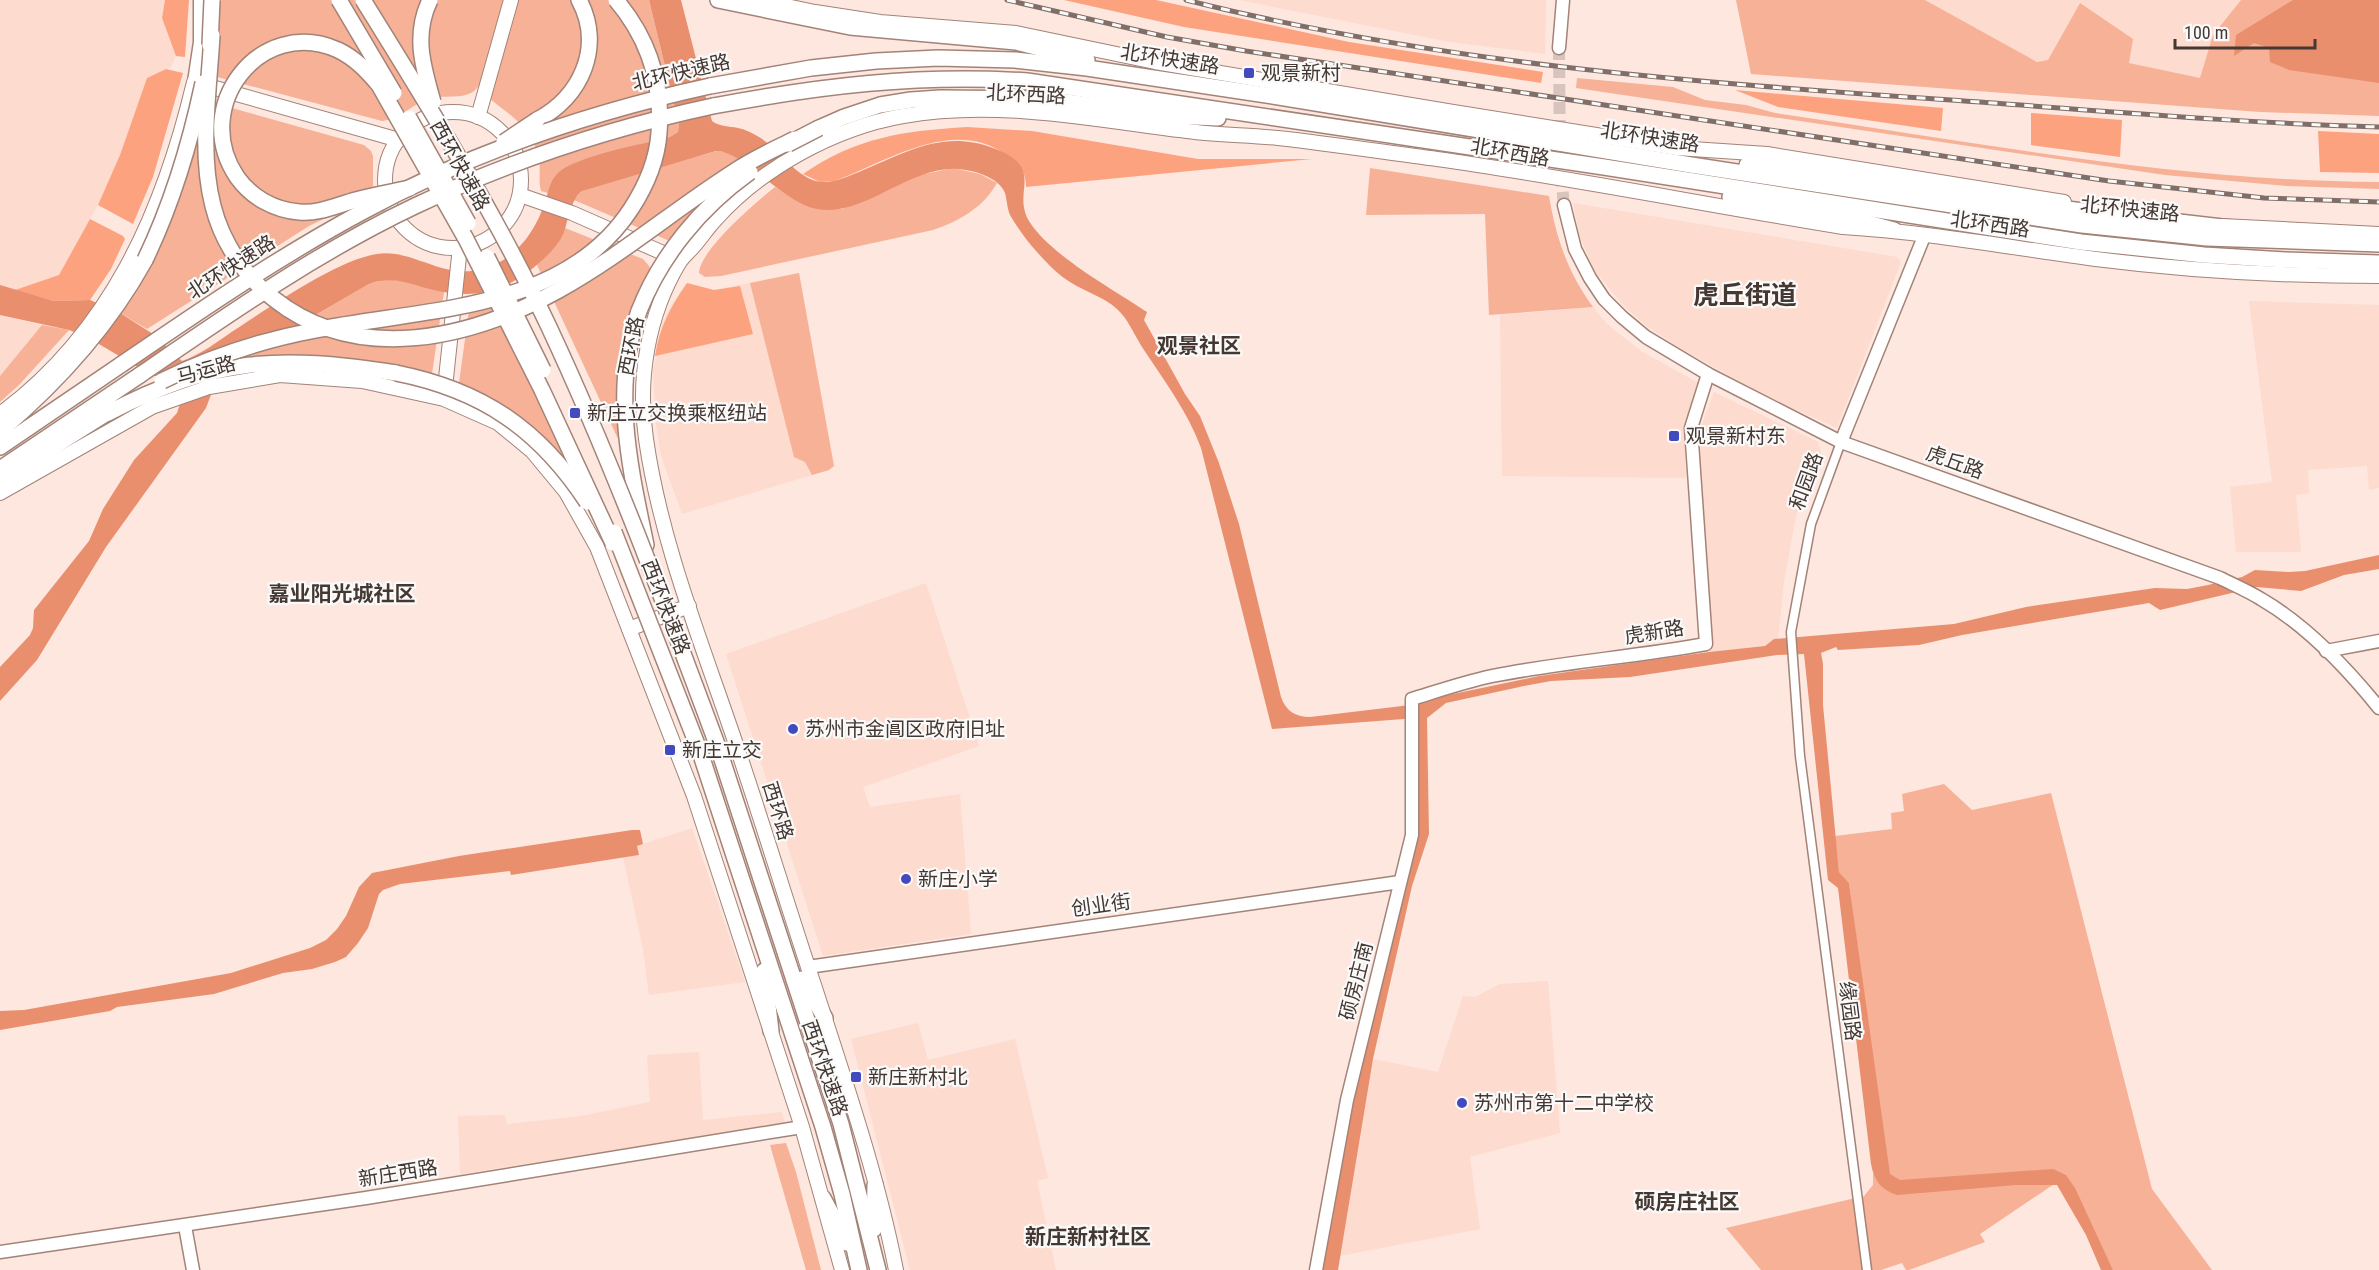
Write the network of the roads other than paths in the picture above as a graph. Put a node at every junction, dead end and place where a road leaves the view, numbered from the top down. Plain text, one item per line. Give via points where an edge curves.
1 (201, 0) edge
2 (212, 0) edge
3 (339, 0) edge
4 (363, 0) edge
5 (430, 0) edge
6 (511, 0) edge
7 (579, 0) edge
8 (616, 0) edge
9 (718, 0) edge
10 (1563, 0) edge
11 (755, 4) edge
12 (212, 34) junction
13 (1559, 48) tunnel mouth
14 (1161, 79) junction
15 (194, 82) junction
16 (437, 117) junction
17 (477, 117) junction
18 (1281, 120) junction
19 (795, 139) junction
20 (399, 140) junction
21 (487, 154) junction
22 (1692, 165) junction
23 (1605, 167) junction
24 (410, 188) junction
25 (520, 195) junction
26 (1564, 205) tunnel mouth
27 (2231, 228) junction
28 (1894, 230) junction
29 (1925, 234) junction
30 (2379, 234) edge
31 (2379, 244) edge
32 (460, 253) junction
33 (681, 260) junction
34 (2379, 263) edge
35 (2379, 276) edge
36 (82, 341) junction
37 (1708, 374) junction
38 (163, 383) junction
39 (444, 399) junction
40 (0, 414) edge
41 (0, 430) edge
42 (1842, 442) junction
43 (0, 447) edge
44 (0, 469) edge
45 (0, 479) edge
46 (0, 493) edge
47 (613, 543) junction
48 (650, 562) junction
49 (628, 568) junction
50 (689, 606) junction
51 (629, 629) junction
52 (2379, 641) edge
53 (2326, 651) junction
54 (1412, 701) joint
55 (2379, 708) edge
56 (1800, 756) joint
57 (1400, 882) junction
58 (760, 935) junction
59 (786, 951) junction
60 (808, 967) junction
61 (825, 1018) junction
62 (771, 1031) junction
63 (802, 1127) junction
64 (874, 1185) junction
65 (823, 1197) junction
66 (185, 1226) junction
67 (0, 1251) edge
68 (876, 1263) edge
69 (858, 1266) edge
70 (193, 1270) edge
71 (842, 1270) edge
72 (896, 1270) edge
73 (1316, 1270) edge
74 (1867, 1270) edge

1 - 15 street
2 - 12 highway, bridge
3 - 49 highway, 西环快速路, bridge via 446,181 525,331 590,472
4 - 16 highway, 西环快速路, bridge
5 - 16 highway, bridge via 421,24 420,49
6 - 17 main road
7 - 21 highway, bridge via 590,41 577,86 559,106
8 - 38 highway, bridge via 636,26 654,67 660,91 659,136 651,170 637,201 619,227 591,253 552,278 511,293 464,306 282,338 213,359
9 - 11 highway
10 - 13 street
11 - 14 highway via 815,21 860,28 1016,42
11 - 27 main road, 北环西路 via 880,22 1017,33 1155,62 1458,113 1677,148 1767,154
12 - 19 highway, bridge via 208,164 222,232 246,272 270,296 306,321 354,336 398,340 447,333 543,298 604,263 736,170
12 - 36 highway, bridge via 193,127 165,216 134,279 108,319
14 - 21 highway, 北环快速路, bridge via 1015,60 938,58 843,64 710,86 612,110
14 - 22 highway, 北环快速路
15 - 20 main road
15 - 36 main road via 155,210 132,259
16 - 48 highway, 西环快速路, bridge via 548,325
17 - 20 main road via 460,113 435,115 411,127
17 - 25 main road via 495,127 514,149 520,168
18 - 19 highway, bridge via 1173,116 1042,99 926,98 865,110
18 - 23 highway, 北环快速路
18 - 44 highway, 北环快速路, bridge via 1090,88 980,78 847,84 665,116 559,148 416,205 317,259
19 - 48 highway, bridge via 740,179 697,219 657,274 635,319 626,364 624,406 632,477
20 - 32 main road via 388,163 386,180 394,213 426,242
21 - 24 highway, 北环快速路, bridge
22 - 27 highway via 1780,165 2058,208
22 - 31 highway, 北环快速路 via 2082,225 2206,238
23 - 28 highway via 1688,190 1845,217
23 - 34 highway, 北环快速路 via 2080,242 2204,255
24 - 43 highway, 北环快速路, bridge via 262,271
24 - 47 highway, bridge via 315,212 294,212 269,205 241,182 226,156 221,121 231,87 257,58 293,44 316,44 338,50 357,62 379,85 466,239
25 - 32 main road via 500,229
25 - 33 main road
26 - 37 street, 虎丘路 via 1579,257 1604,299 1646,336
27 - 30 main road, 北环西路
28 - 29 main road, 北环西路
28 - 33 main road, 北环西路 via 1843,226 1433,159 1283,139 1033,112 968,111 882,120 793,159 754,184 717,217
29 - 35 main road, 北环西路 via 2135,263 2282,275
29 - 42 street, 和园路
32 - 39 main road
33 - 50 main road, 西环路 via 652,328 642,402 646,443 664,525
36 - 40 main road
36 - 41 highway via 50,387
37 - 42 street, 虎丘路
37 - 54 street, 虎新路 via 1691,428 1706,644 1492,676 1446,687
38 - 45 highway
38 - 47 highway, bridge via 228,367 280,362 367,368 439,382 493,407 535,438 568,474
39 - 46 main road, 马运路 via 383,384 331,377 280,375 240,380 173,399
39 - 51 main road via 498,423 544,463 566,492 597,547
42 - 53 street, 虎丘路 via 2220,578 2261,599
42 - 56 street, 和园路 via 1811,524 1791,632
47 - 49 highway, bridge
48 - 59 highway, 西环快速路, bridge via 718,747
49 - 58 highway, 西环快速路, bridge via 700,752
50 - 51 main road
50 - 60 main road, 西环路
51 - 62 main road via 694,796
52 - 53 street
53 - 55 street, 虎丘路
54 - 57 street, 硕房庄南 via 1412,836
56 - 74 street, 缘园路
57 - 60 street, 创业街
57 - 73 street, 硕房庄南 via 1347,1100
58 - 62 highway
58 - 69 highway, 西环快速路 via 823,1127
59 - 61 highway
59 - 68 highway, 西环快速路 via 841,1124
60 - 61 main road, 西环路
61 - 64 main road, 西环路
62 - 63 main road
63 - 65 main road
63 - 66 street, 新庄西路
64 - 68 highway
64 - 72 main road, 西环路
65 - 69 highway
65 - 71 main road
66 - 67 street, 新庄西路
66 - 70 street

